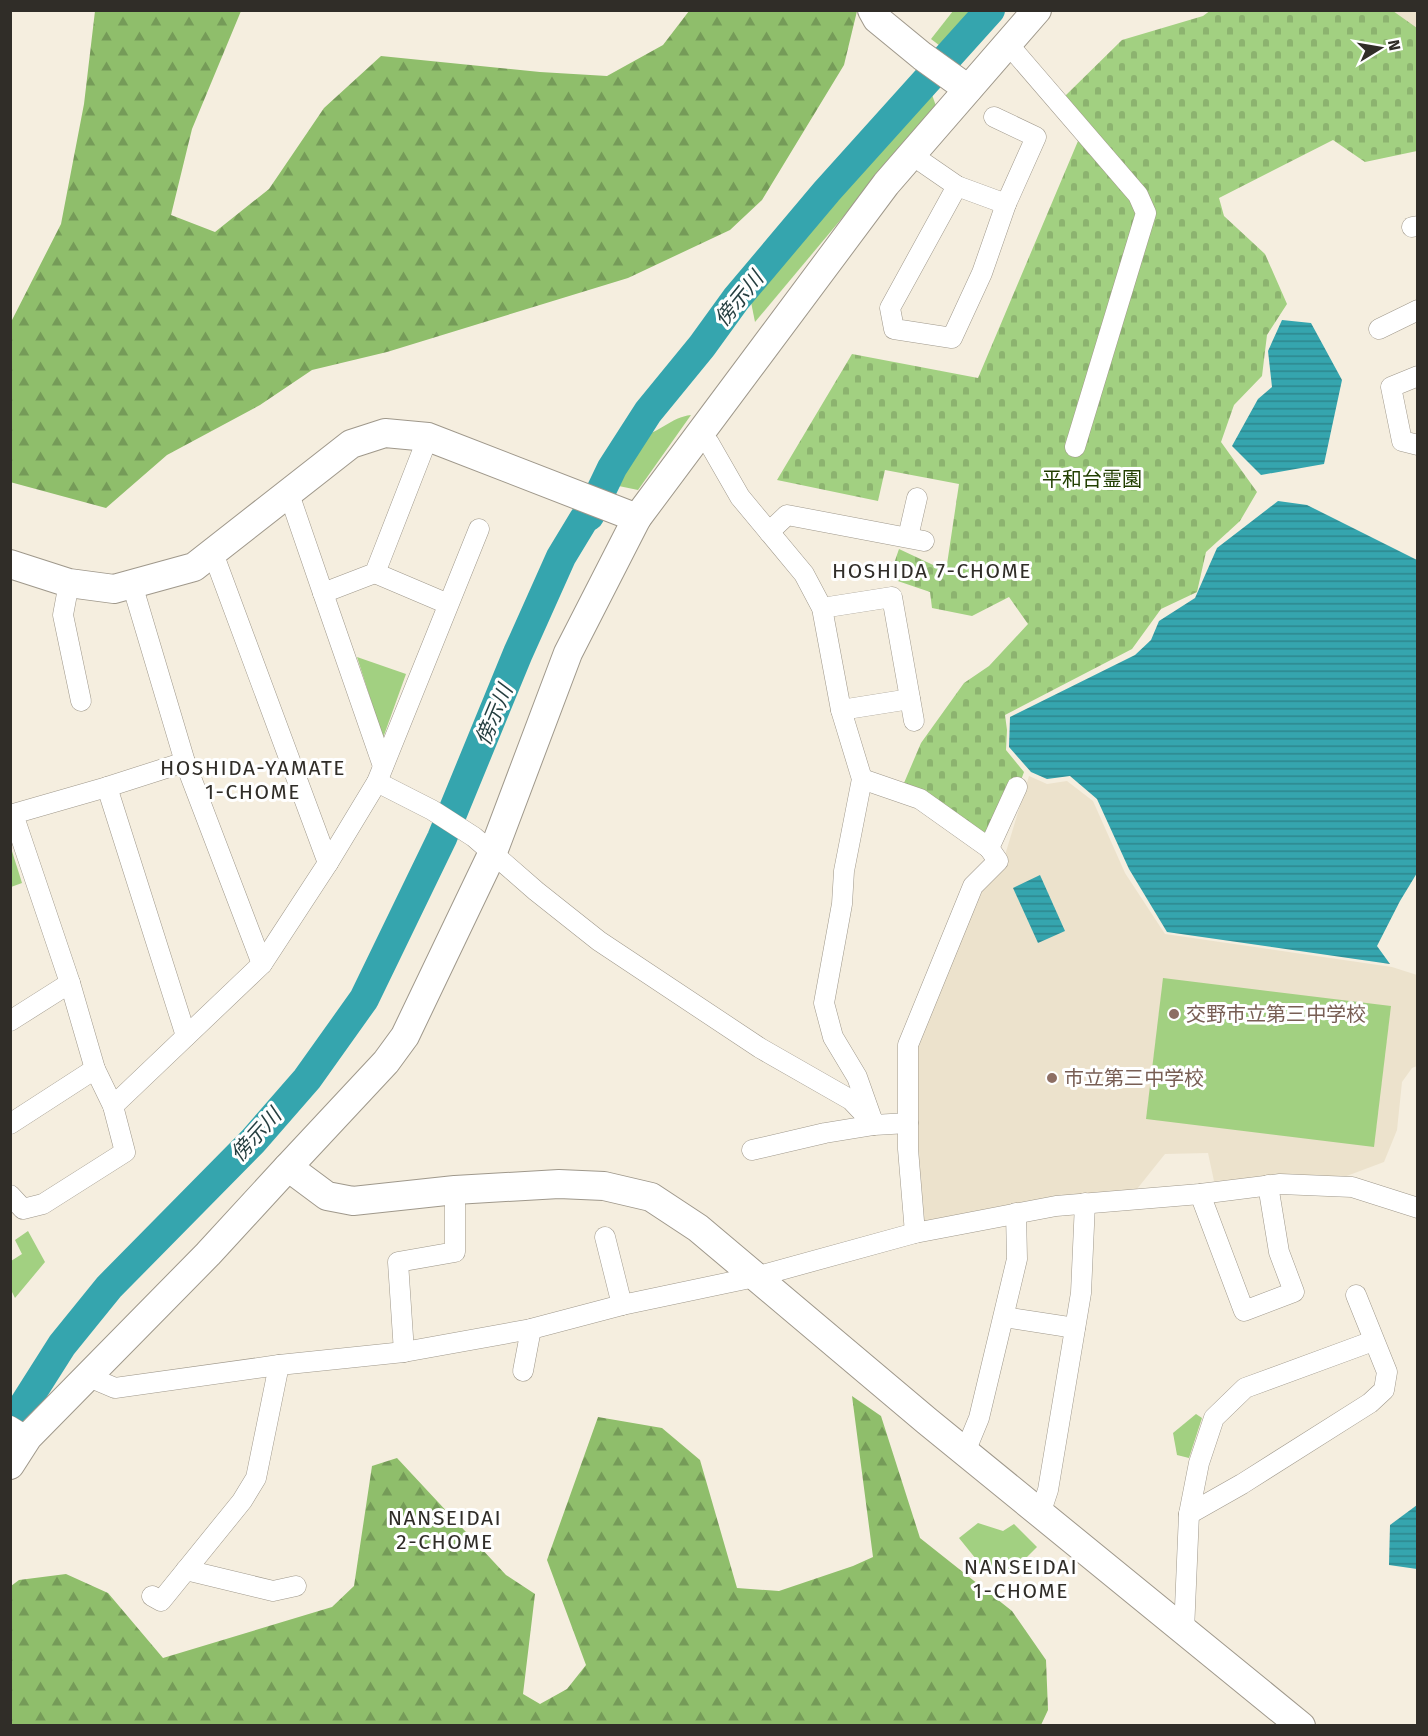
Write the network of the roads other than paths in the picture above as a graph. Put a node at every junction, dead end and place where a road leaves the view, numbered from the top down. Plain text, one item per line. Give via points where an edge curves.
1 (872, 10) edge
2 (1037, 10) edge
3 (1008, 44) junction
4 (947, 74) junction
5 (994, 117) dead end
6 (912, 155) junction
7 (957, 186) junction
8 (1006, 204) junction
9 (1418, 310) edge
10 (1380, 329) dead end
11 (1418, 376) edge
12 (700, 434) junction
13 (428, 437) junction
14 (1418, 445) edge
15 (1075, 447) dead end
16 (288, 492) junction
17 (917, 498) dead end
18 (637, 518) junction
19 (479, 529) dead end
20 (769, 532) junction
21 (213, 553) junction
22 (10, 564) edge
23 (375, 573) junction
24 (69, 584) junction
25 (132, 584) junction
26 (323, 593) junction
27 (448, 604) junction
28 (822, 608) junction
29 (910, 699) junction
30 (81, 701) dead end
31 (841, 710) junction
32 (914, 721) dead end
33 (184, 762) junction
34 (380, 774) junction
35 (862, 779) junction
36 (107, 787) junction
37 (1017, 787) dead end
38 (484, 844) junction
39 (989, 848) junction
40 (328, 863) junction
41 (262, 963) junction
42 (70, 983) junction
43 (10, 1021) edge
44 (186, 1036) junction
45 (95, 1069) junction
46 (113, 1106) junction
47 (908, 1123) junction
48 (10, 1124) edge
49 (874, 1125) junction
50 (752, 1150) dead end
51 (288, 1167) junction
52 (1268, 1185) junction
53 (455, 1190) junction
54 (1200, 1194) junction
55 (10, 1195) edge
56 (1085, 1203) junction
57 (1418, 1208) edge
58 (1016, 1214) junction
59 (915, 1233) junction
60 (605, 1237) dead end
61 (755, 1277) junction
62 (1356, 1295) dead end
63 (622, 1305) junction
64 (1004, 1317) junction
65 (1075, 1328) junction
66 (531, 1329) junction
67 (1373, 1341) junction
68 (404, 1352) junction
69 (279, 1365) junction
70 (523, 1371) dead end
71 (89, 1377) junction
72 (19, 1431) edge
73 (965, 1452) junction
74 (10, 1465) edge
75 (1040, 1514) junction
76 (1189, 1514) junction
77 (186, 1570) junction
78 (296, 1586) dead end
79 (152, 1596) dead end
80 (1184, 1631) junction
81 (1301, 1725) edge

1 - 4 street via 877,19
2 - 3 street
3 - 4 street
3 - 15 street via 1138,195 1146,213
4 - 6 street
5 - 8 street via 1036,137
6 - 7 street
6 - 12 street via 886,184
7 - 8 street
7 - 8 street via 890,308 894,329 952,339 982,273
9 - 10 street
11 - 14 street via 1391,387 1402,441
12 - 18 street
12 - 20 street via 740,497
13 - 16 street via 385,433 351,444
13 - 18 street
13 - 23 street
16 - 21 street
16 - 26 street
17 - 20 street via 916,539 874,539 787,515
18 - 38 street via 568,653
19 - 27 street
20 - 28 street via 804,574
21 - 25 street via 194,567
21 - 40 street
22 - 24 street
23 - 26 street
23 - 27 street
24 - 25 street via 114,589
24 - 30 street via 63,615 67,679
25 - 33 street
26 - 34 street
27 - 34 street
28 - 29 street via 892,597
28 - 31 street
29 - 31 street
29 - 32 street
31 - 35 street
33 - 36 street
33 - 41 street
34 - 38 street
34 - 40 street
35 - 39 street via 920,799
35 - 49 street via 824,1003 832,1037 857,1077
36 - 42 street via 13,814
36 - 44 street
37 - 39 street
38 - 49 street via 599,941 760,1048 851,1100
38 - 51 street via 405,1036 386,1062
39 - 47 street via 998,861 973,886 908,1045
40 - 41 street
41 - 44 street
42 - 43 street
42 - 45 street
44 - 46 street
45 - 46 street
45 - 48 street
46 - 55 street via 125,1152 43,1204 23,1209
47 - 49 street
47 - 59 street
49 - 50 street
51 - 53 street via 327,1196 353,1201
51 - 71 street
52 - 54 street
52 - 54 street via 1279,1252 1294,1292 1244,1311
52 - 57 street via 1352,1187
53 - 61 street via 559,1184 604,1186 651,1197 698,1228
53 - 68 street via 463,1252 392,1263
54 - 56 street
56 - 58 street
56 - 65 street via 1081,1293
58 - 59 street
58 - 64 street via 1017,1259
59 - 61 street
60 - 63 street
61 - 63 street
61 - 73 street
62 - 67 street
63 - 66 street
64 - 65 street
64 - 73 street via 979,1418
65 - 75 street via 1048,1490
66 - 68 street
66 - 70 street
67 - 76 street via 1245,1388 1214,1418 1199,1463
67 - 76 street via 1387,1372 1383,1390 1370,1403
68 - 69 street
69 - 71 street via 115,1388
69 - 77 street via 256,1478
71 - 72 street
72 - 74 street
73 - 75 street
75 - 80 street
76 - 80 street
77 - 78 street via 273,1591
77 - 79 street via 161,1601
80 - 81 street

